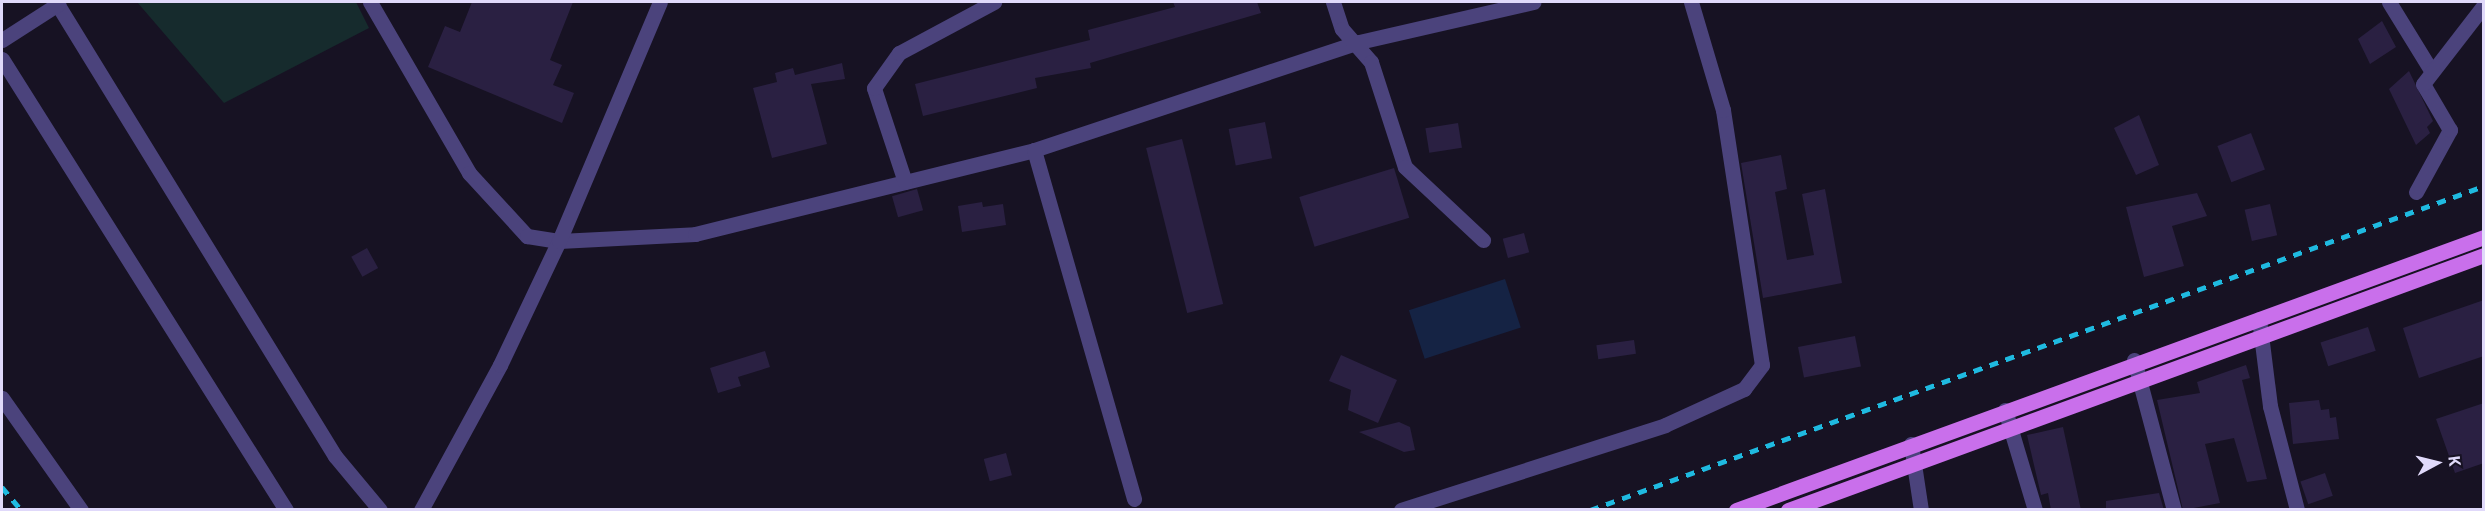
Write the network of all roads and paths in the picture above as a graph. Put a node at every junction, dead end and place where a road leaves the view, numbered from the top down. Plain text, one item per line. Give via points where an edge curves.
1 (370, 2) edge
2 (660, 2) edge
3 (994, 2) edge
4 (1333, 2) edge
5 (1533, 2) edge
6 (1691, 2) edge
7 (2389, 2) edge
8 (57, 3) edge
9 (2484, 5) edge
10 (2, 40) edge
11 (1359, 42) junction
12 (2, 60) edge
13 (2432, 72) junction
14 (1034, 150) junction
15 (905, 182) junction
16 (2416, 192) dead end
17 (2484, 237) edge
18 (1483, 240) dead end
19 (559, 241) junction
20 (2484, 255) edge
21 (2259, 319) junction
22 (2261, 336) junction
23 (2134, 360) junction
24 (2139, 382) junction
25 (2, 398) edge
26 (2005, 410) junction
27 (2011, 431) junction
28 (1911, 444) junction
29 (1914, 464) junction
30 (1783, 493) junction
31 (1134, 500) dead end
32 (81, 510) edge
33 (286, 510) edge
34 (380, 510) edge
35 (421, 510) edge
36 (1401, 510) edge
37 (1736, 510) edge
38 (1786, 510) edge
39 (1921, 510) edge
40 (2035, 510) edge
41 (2174, 510) edge
42 (2297, 510) edge

1 - 19 street via 469,172 527,236
2 - 19 street
3 - 15 street via 899,53 874,88
4 - 11 street via 1342,29
5 - 11 street
6 - 36 street via 1723,110 1762,365 1744,389 1665,425
7 - 13 street
8 - 10 street
8 - 34 street via 335,456
9 - 13 street
11 - 14 street
11 - 18 street via 1405,167
12 - 33 street
13 - 16 street via 2423,84 2450,130
14 - 15 street
14 - 31 street
15 - 19 street via 695,234
17 - 21 main road
19 - 35 street via 500,365
20 - 22 main road
21 - 22 street
21 - 23 main road
22 - 24 main road
22 - 42 street via 2270,406
23 - 24 street
23 - 26 main road
24 - 27 main road
24 - 41 street
25 - 32 street
26 - 27 street
26 - 28 main road
27 - 29 main road
27 - 40 street
28 - 29 street
28 - 30 main road
29 - 38 main road
29 - 39 street
30 - 37 main road
30 - 38 street

